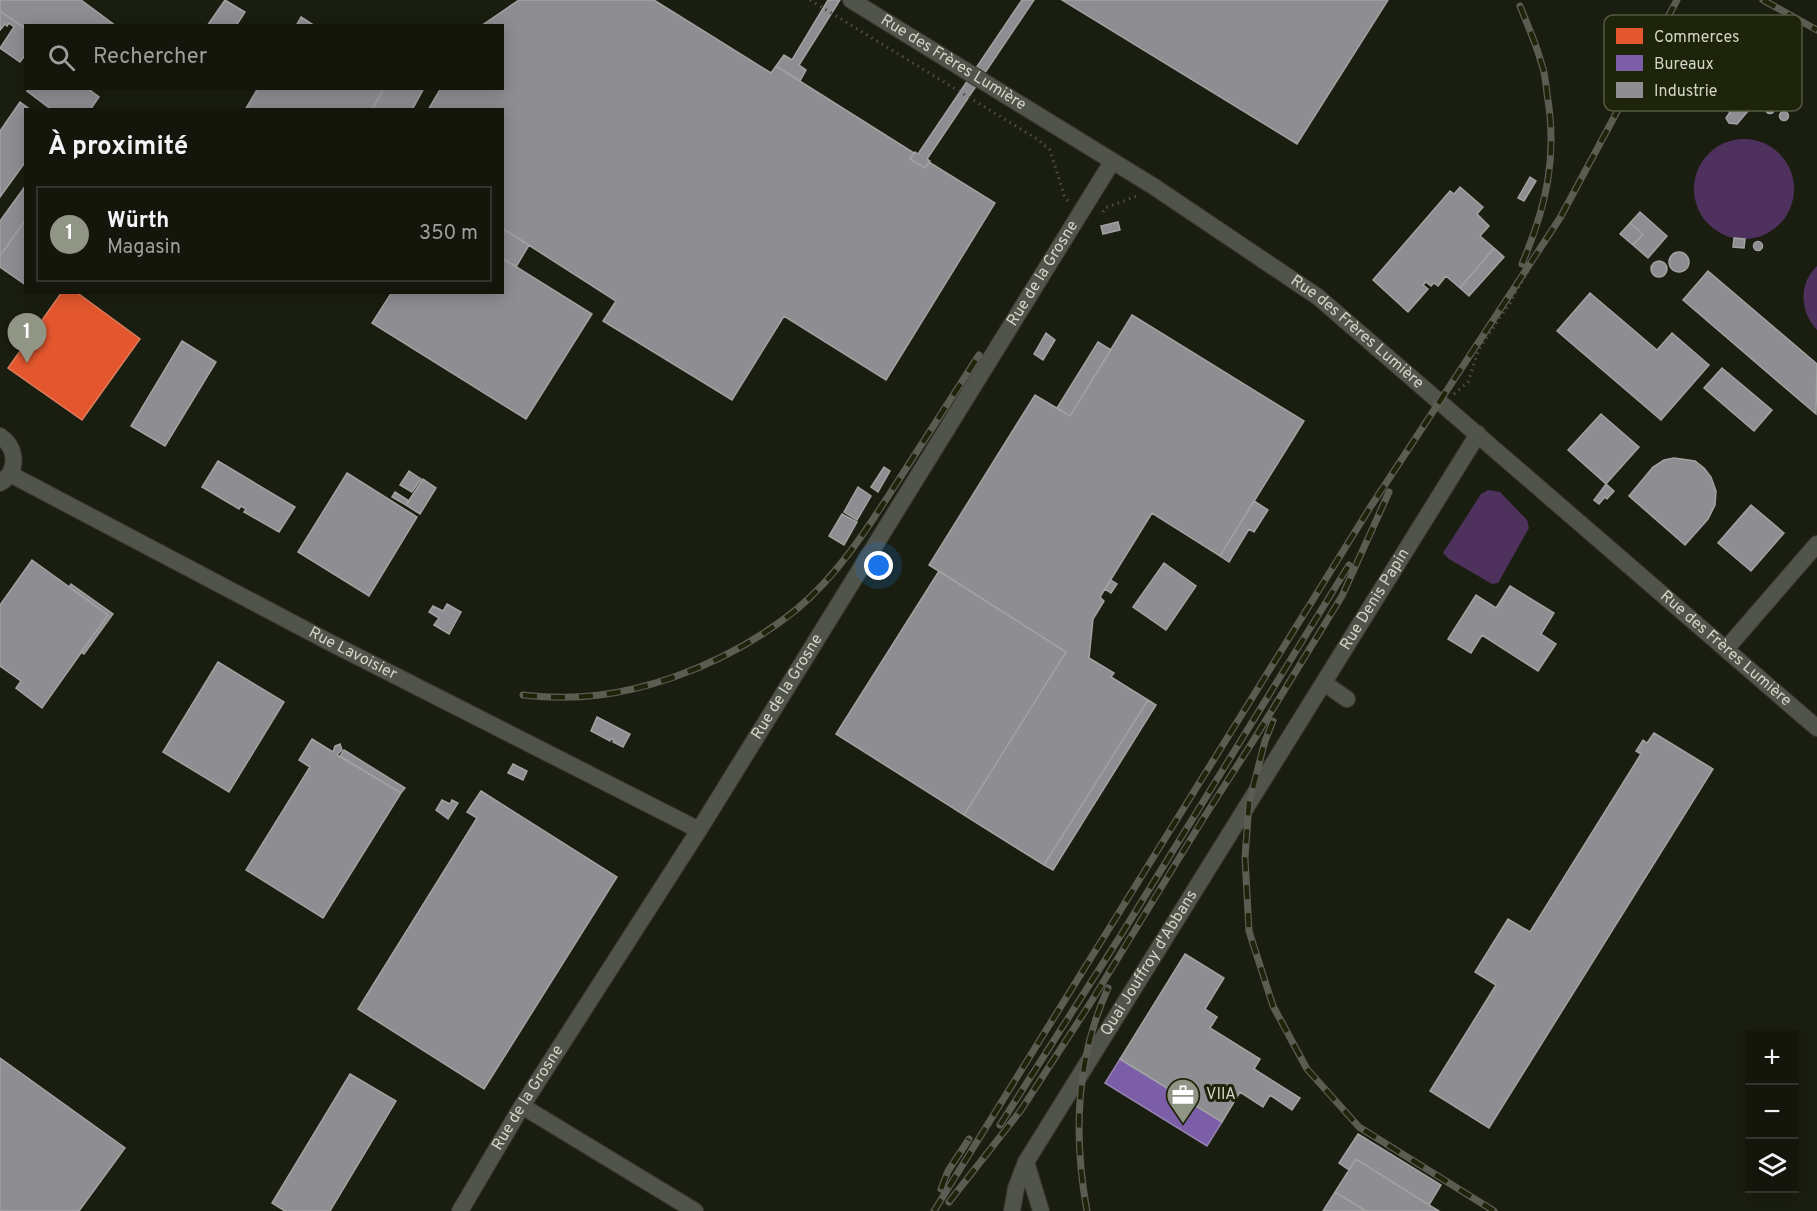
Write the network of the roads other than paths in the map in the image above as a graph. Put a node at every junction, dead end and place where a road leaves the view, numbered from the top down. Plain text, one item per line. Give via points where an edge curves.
1 (851, 0) edge
2 (1112, 162) junction
3 (1478, 434) junction
4 (0, 436) edge
5 (5, 478) edge
6 (1817, 544) edge
7 (1726, 649) junction
8 (1324, 683) junction
9 (1347, 699) dead end
10 (1817, 728) edge
11 (1273, 765) joint
12 (699, 830) junction
13 (522, 1107) junction
14 (1026, 1162) junction
15 (460, 1211) edge
16 (695, 1211) edge
17 (1012, 1211) edge
18 (1041, 1211) edge

1 - 2 street, Rue des Frères Lumière
2 - 3 street, Rue des Frères Lumière via 1318,297
2 - 12 street, Rue de la Grosne
3 - 7 street, Rue des Frères Lumière
3 - 8 street, Rue Denis Papin
4 - 5 street via 12,448 14,457
5 - 12 street, Rue Lavoisier
6 - 7 street
7 - 10 street, Rue des Frères Lumière
8 - 9 street
8 - 11 street, Rue Denis Papin
11 - 14 street, Quai Jouffroy d'Abbans
12 - 13 street, Rue de la Grosne
13 - 15 street, Rue de la Grosne
13 - 16 street
14 - 17 street, Quai Jouffroy d'Abbans
14 - 18 street

